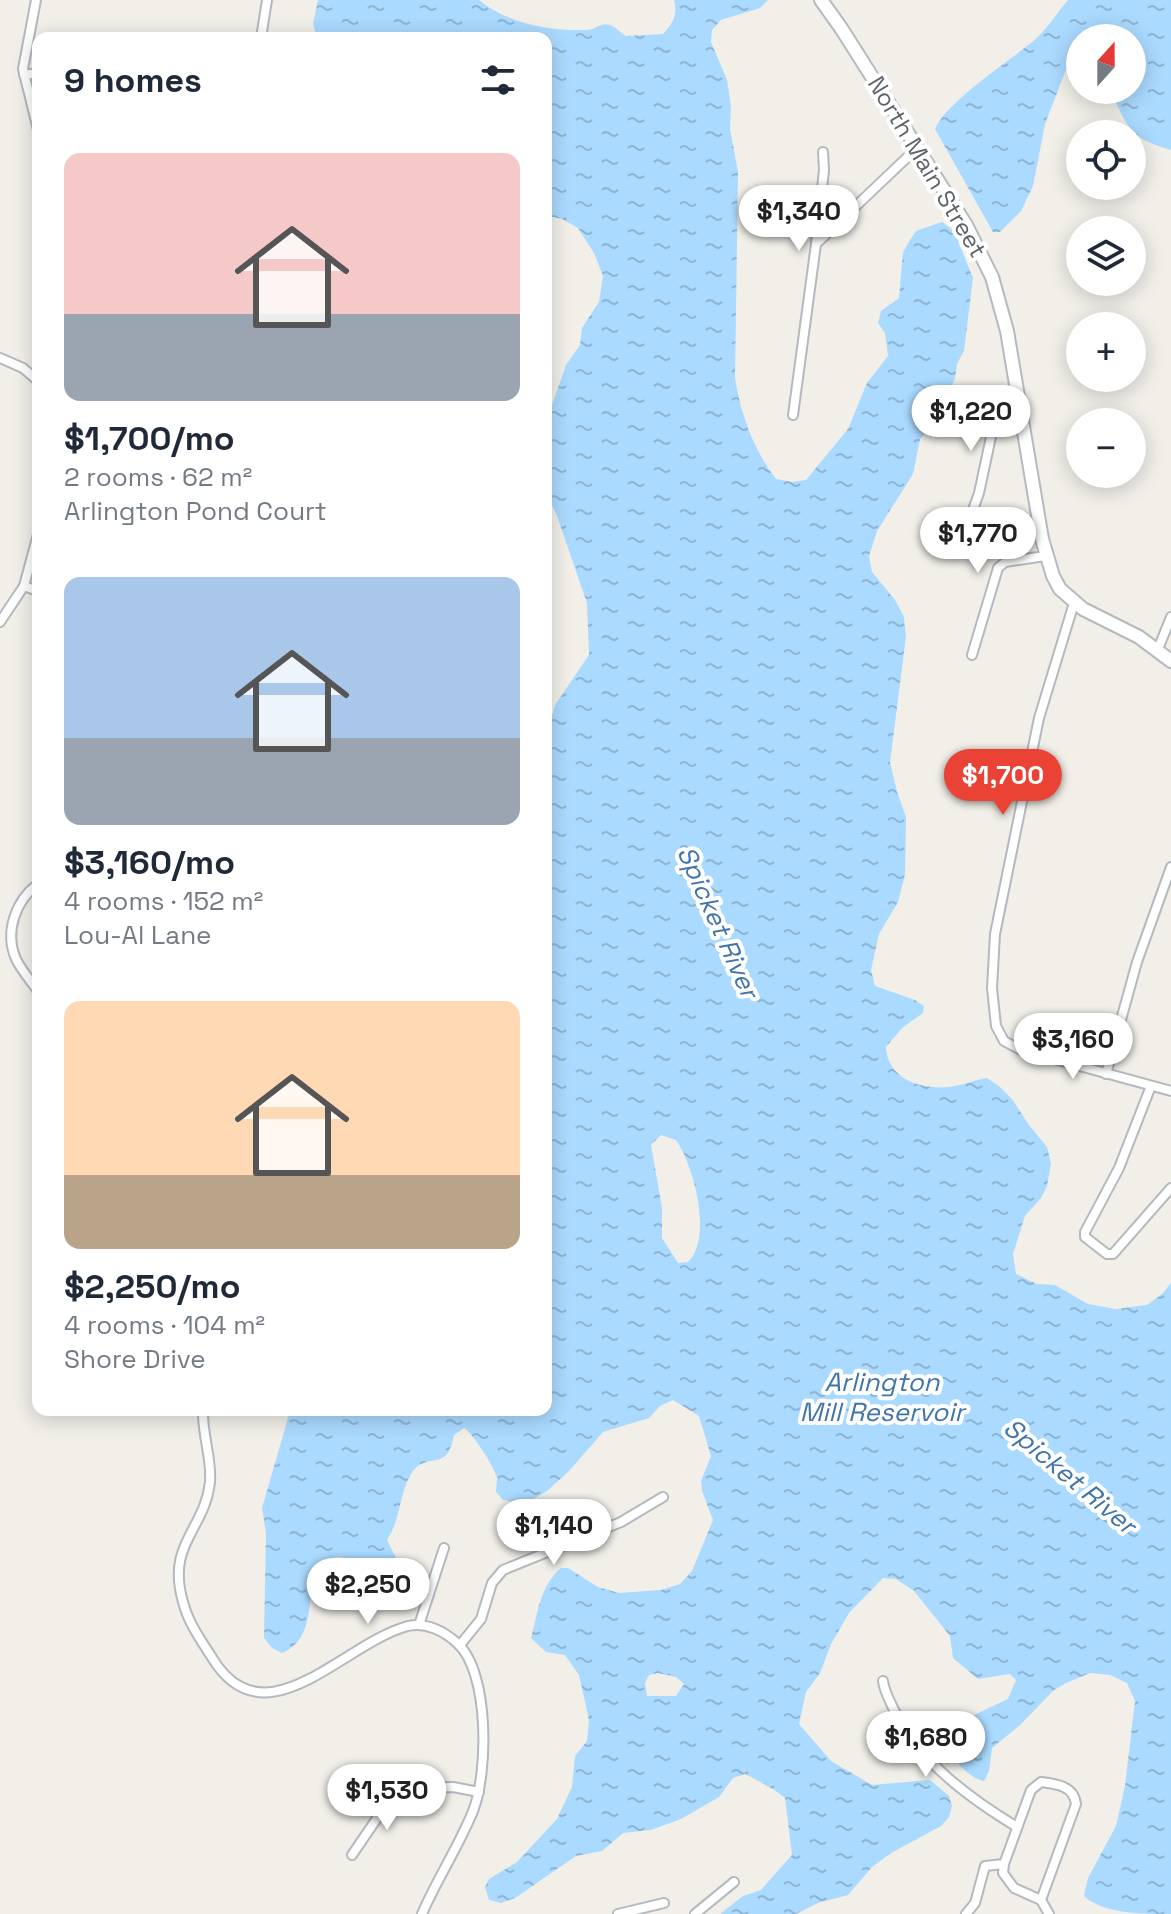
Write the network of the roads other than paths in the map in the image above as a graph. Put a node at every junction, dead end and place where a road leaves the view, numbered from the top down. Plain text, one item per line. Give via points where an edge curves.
1 (36, 0) edge
2 (267, 0) edge
3 (821, 0) edge
4 (262, 32) edge
5 (32, 74) edge
6 (24, 75) junction
7 (32, 106) edge
8 (917, 148) junction
9 (823, 152) dead end
10 (816, 244) junction
11 (0, 358) edge
12 (32, 376) edge
13 (1016, 385) junction
14 (793, 415) dead end
15 (960, 546) dead end
16 (32, 556) edge
17 (1045, 556) junction
18 (24, 586) junction
19 (32, 589) edge
20 (1074, 603) junction
21 (1171, 617) edge
22 (0, 622) edge
23 (1158, 649) junction
24 (972, 655) dead end
25 (1171, 661) edge
26 (1171, 867) edge
27 (32, 890) edge
28 (32, 982) edge
29 (1106, 1074) junction
30 (1151, 1086) junction
31 (1171, 1091) edge
32 (1171, 1188) edge
33 (204, 1416) edge
34 (663, 1497) dead end
35 (444, 1548) dead end
36 (419, 1625) junction
37 (460, 1645) junction
38 (884, 1684) dead end
39 (370, 1789) dead end
40 (397, 1789) junction
41 (479, 1792) junction
42 (1017, 1827) junction
43 (352, 1855) dead end
44 (1004, 1864) junction
45 (734, 1882) dead end
46 (1041, 1900) junction
47 (664, 1903) dead end
48 (422, 1914) edge
49 (618, 1914) edge
50 (695, 1914) edge
51 (966, 1914) edge
52 (1049, 1914) edge

1 - 6 street
2 - 4 street
3 - 8 street, North Main Street
5 - 6 street
6 - 7 street
8 - 10 street
8 - 13 street, North Main Street via 992,277
9 - 10 street
10 - 14 street
11 - 12 street
13 - 15 street via 998,404 979,493
13 - 17 street, North Main Street
16 - 18 street
17 - 20 street, North Main Street via 1060,589
17 - 24 street via 1005,562 998,568
18 - 19 street
18 - 22 street
20 - 23 street, North Main Street
20 - 29 street via 1036,731 995,934 992,988 1004,1041
21 - 23 street
23 - 25 street, North Main Street
26 - 29 street
27 - 28 street via 18,904 12,941
29 - 30 street
30 - 31 street
30 - 32 street via 1119,1168 1085,1232 1088,1241 1107,1254 1116,1252
33 - 36 street via 210,1479 183,1546 179,1583 189,1619 221,1673 252,1693 271,1693 307,1681 393,1632
34 - 37 street via 621,1522 503,1570 492,1583 481,1619
35 - 36 street
36 - 37 street
37 - 41 street via 476,1672 483,1700
38 - 42 street via 900,1721 926,1756 983,1807
39 - 40 street
40 - 41 street via 453,1787
40 - 43 street
41 - 48 street
42 - 44 street
42 - 46 street via 1037,1784 1073,1792 1074,1813
44 - 46 street via 1003,1873 1012,1886
44 - 51 street via 985,1866 975,1903
45 - 50 street
46 - 52 street
47 - 49 street

